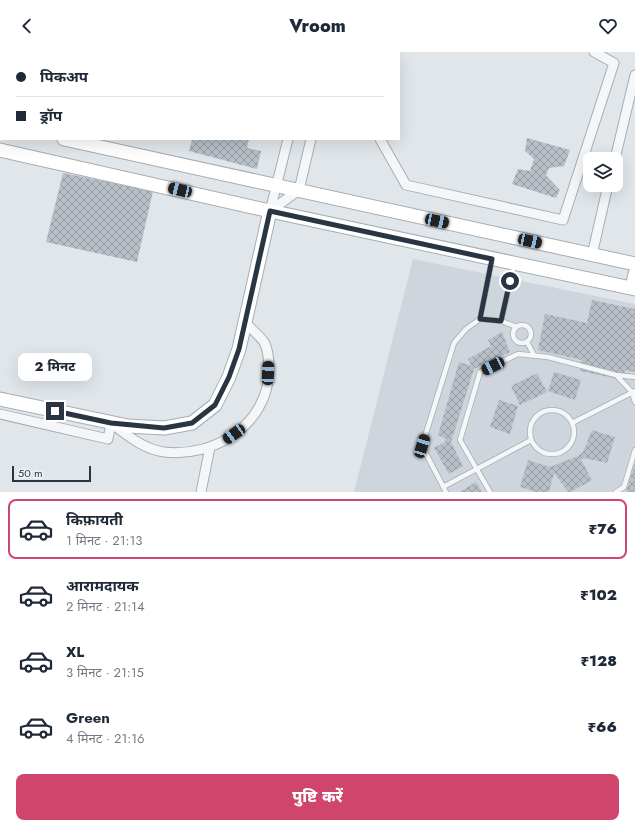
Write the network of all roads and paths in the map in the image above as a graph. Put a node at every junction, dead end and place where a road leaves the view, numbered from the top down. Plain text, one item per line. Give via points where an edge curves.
1 (594, 52) edge
2 (635, 75) edge
3 (69, 140) edge
4 (288, 140) edge
5 (311, 140) edge
6 (381, 140) edge
7 (0, 150) edge
8 (617, 152) edge
9 (276, 186) junction
10 (299, 190) junction
11 (606, 192) edge
12 (270, 211) junction
13 (592, 254) junction
14 (492, 259) junction
15 (514, 263) junction
16 (635, 264) edge
17 (635, 274) edge
18 (633, 289) edge
19 (480, 319) junction
20 (501, 321) junction
21 (245, 322) junction
22 (517, 327) junction
23 (528, 342) junction
24 (534, 356) junction
25 (616, 375) junction
26 (635, 377) edge
27 (633, 391) edge
28 (0, 399) edge
29 (635, 402) edge
30 (0, 414) edge
31 (111, 423) junction
32 (572, 423) junction
33 (531, 440) junction
34 (210, 447) junction
35 (635, 450) edge
36 (476, 470) junction
37 (444, 486) junction
38 (201, 492) edge
39 (446, 492) edge
40 (490, 492) edge
41 (616, 492) edge

1 - 6 street via 614,63 563,220 406,185
2 - 8 street
3 - 9 street
4 - 9 street
5 - 10 street
7 - 12 street
9 - 10 street
9 - 12 street
10 - 12 street
10 - 13 street
11 - 13 street
12 - 14 street
12 - 21 street
13 - 16 street
14 - 15 street
14 - 19 lane
15 - 18 street
15 - 20 lane
17 - 18 street
19 - 20 lane
19 - 37 lane via 466,329 454,343 422,446
20 - 22 lane
21 - 31 street via 232,370 215,405 192,423 164,428
21 - 34 street via 264,343 269,360 268,386 258,410 244,427 223,442
22 - 23 lane via 514,333 516,341
22 - 23 lane via 525,326 530,329 531,337
23 - 24 lane
24 - 25 lane via 548,357
24 - 36 lane via 518,354 480,372 460,440
25 - 26 lane
25 - 27 lane
27 - 29 lane
27 - 32 lane
28 - 31 street
30 - 31 street via 108,439
31 - 34 street via 140,445 163,452 204,450
32 - 33 lane via 559,410 544,410 533,419 530,426
32 - 33 lane via 573,440 563,451 556,454 541,451
33 - 36 lane
34 - 38 street
35 - 41 lane via 624,487
36 - 37 lane
36 - 40 lane
37 - 39 lane

